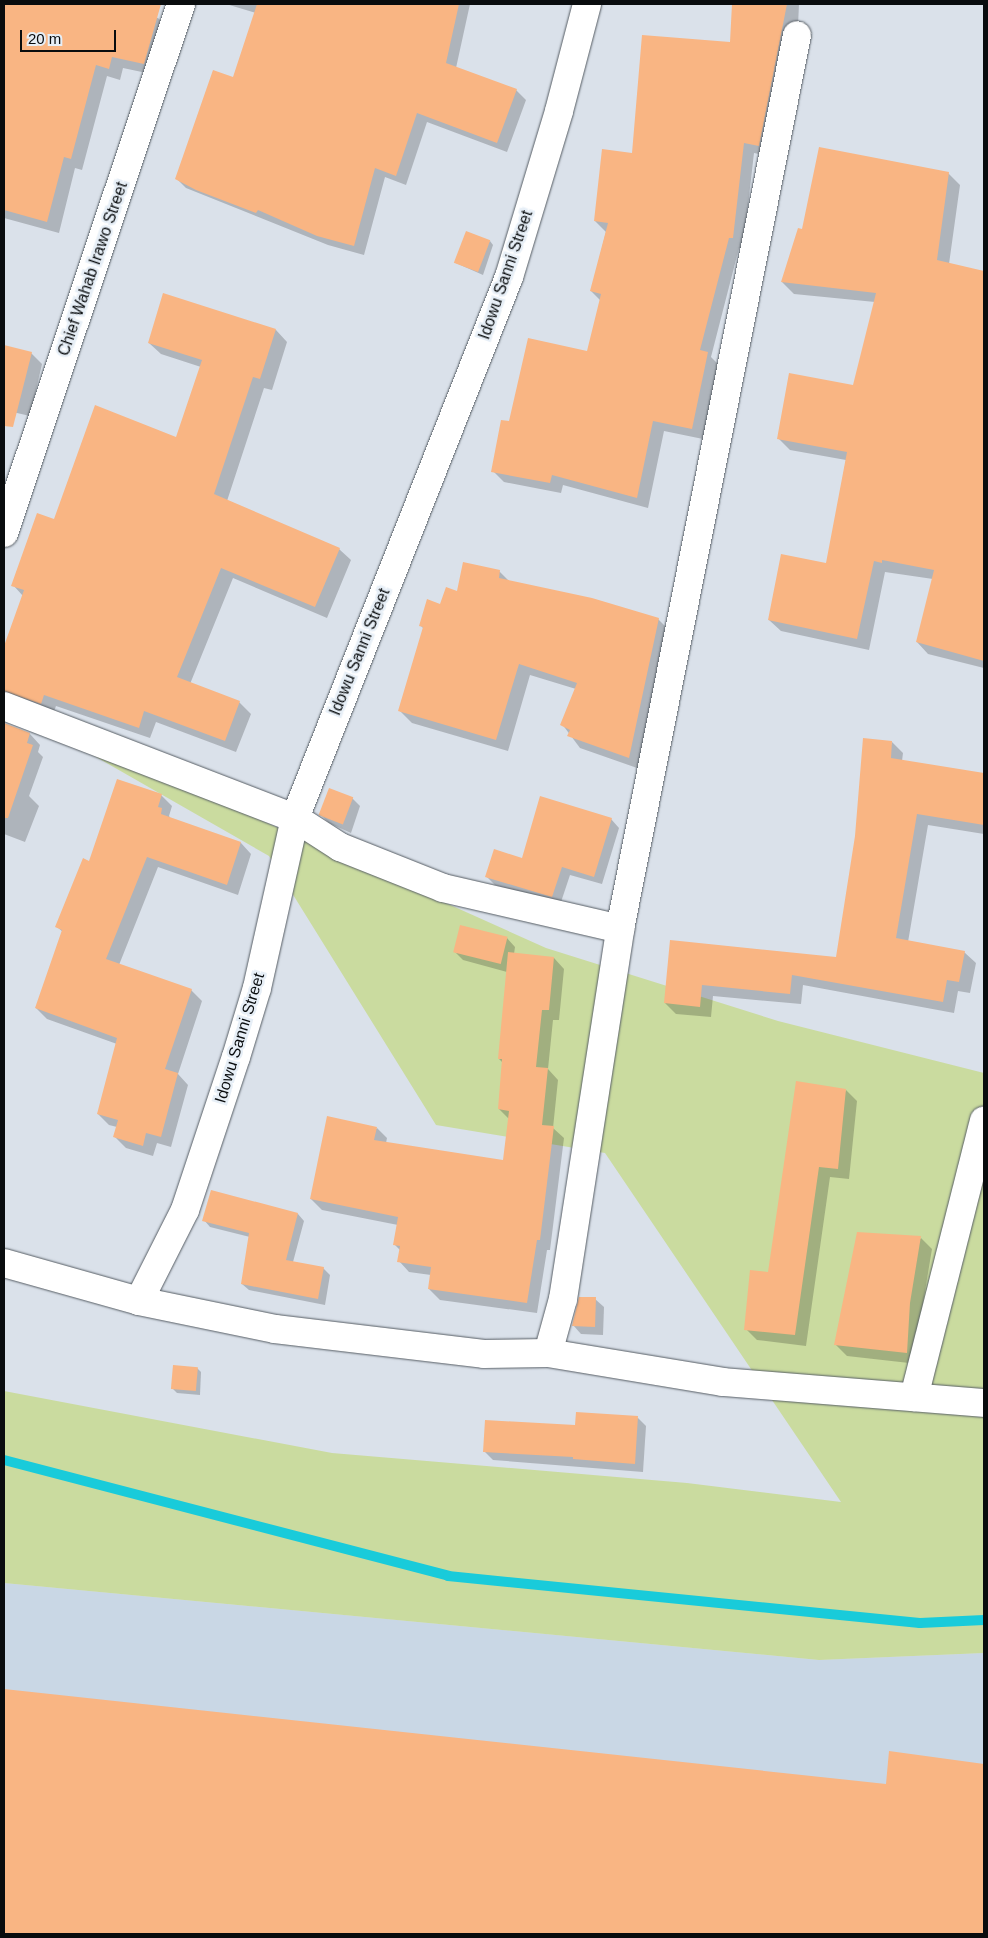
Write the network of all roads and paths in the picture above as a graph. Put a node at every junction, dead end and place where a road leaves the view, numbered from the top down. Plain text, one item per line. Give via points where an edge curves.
1 (181, 4) edge
2 (587, 4) edge
3 (797, 35) dead end
4 (4, 533) edge
5 (4, 706) edge
6 (295, 818) junction
7 (620, 929) junction
8 (984, 1121) edge
9 (4, 1263) edge
10 (139, 1301) junction
11 (548, 1353) junction
12 (914, 1396) junction
13 (984, 1403) edge

1 - 4 street, Chief Wahab Irawo Street
2 - 6 street, Idowu Sanni Street via 560,110 509,277
3 - 7 street
5 - 6 street
6 - 7 street via 340,847 443,888
6 - 10 street, Idowu Sanni Street via 257,988 236,1058 185,1210
7 - 11 street via 563,1299
8 - 12 street
9 - 10 street
10 - 11 street via 275,1330 415,1348 484,1354
11 - 12 street via 723,1382
12 - 13 street

